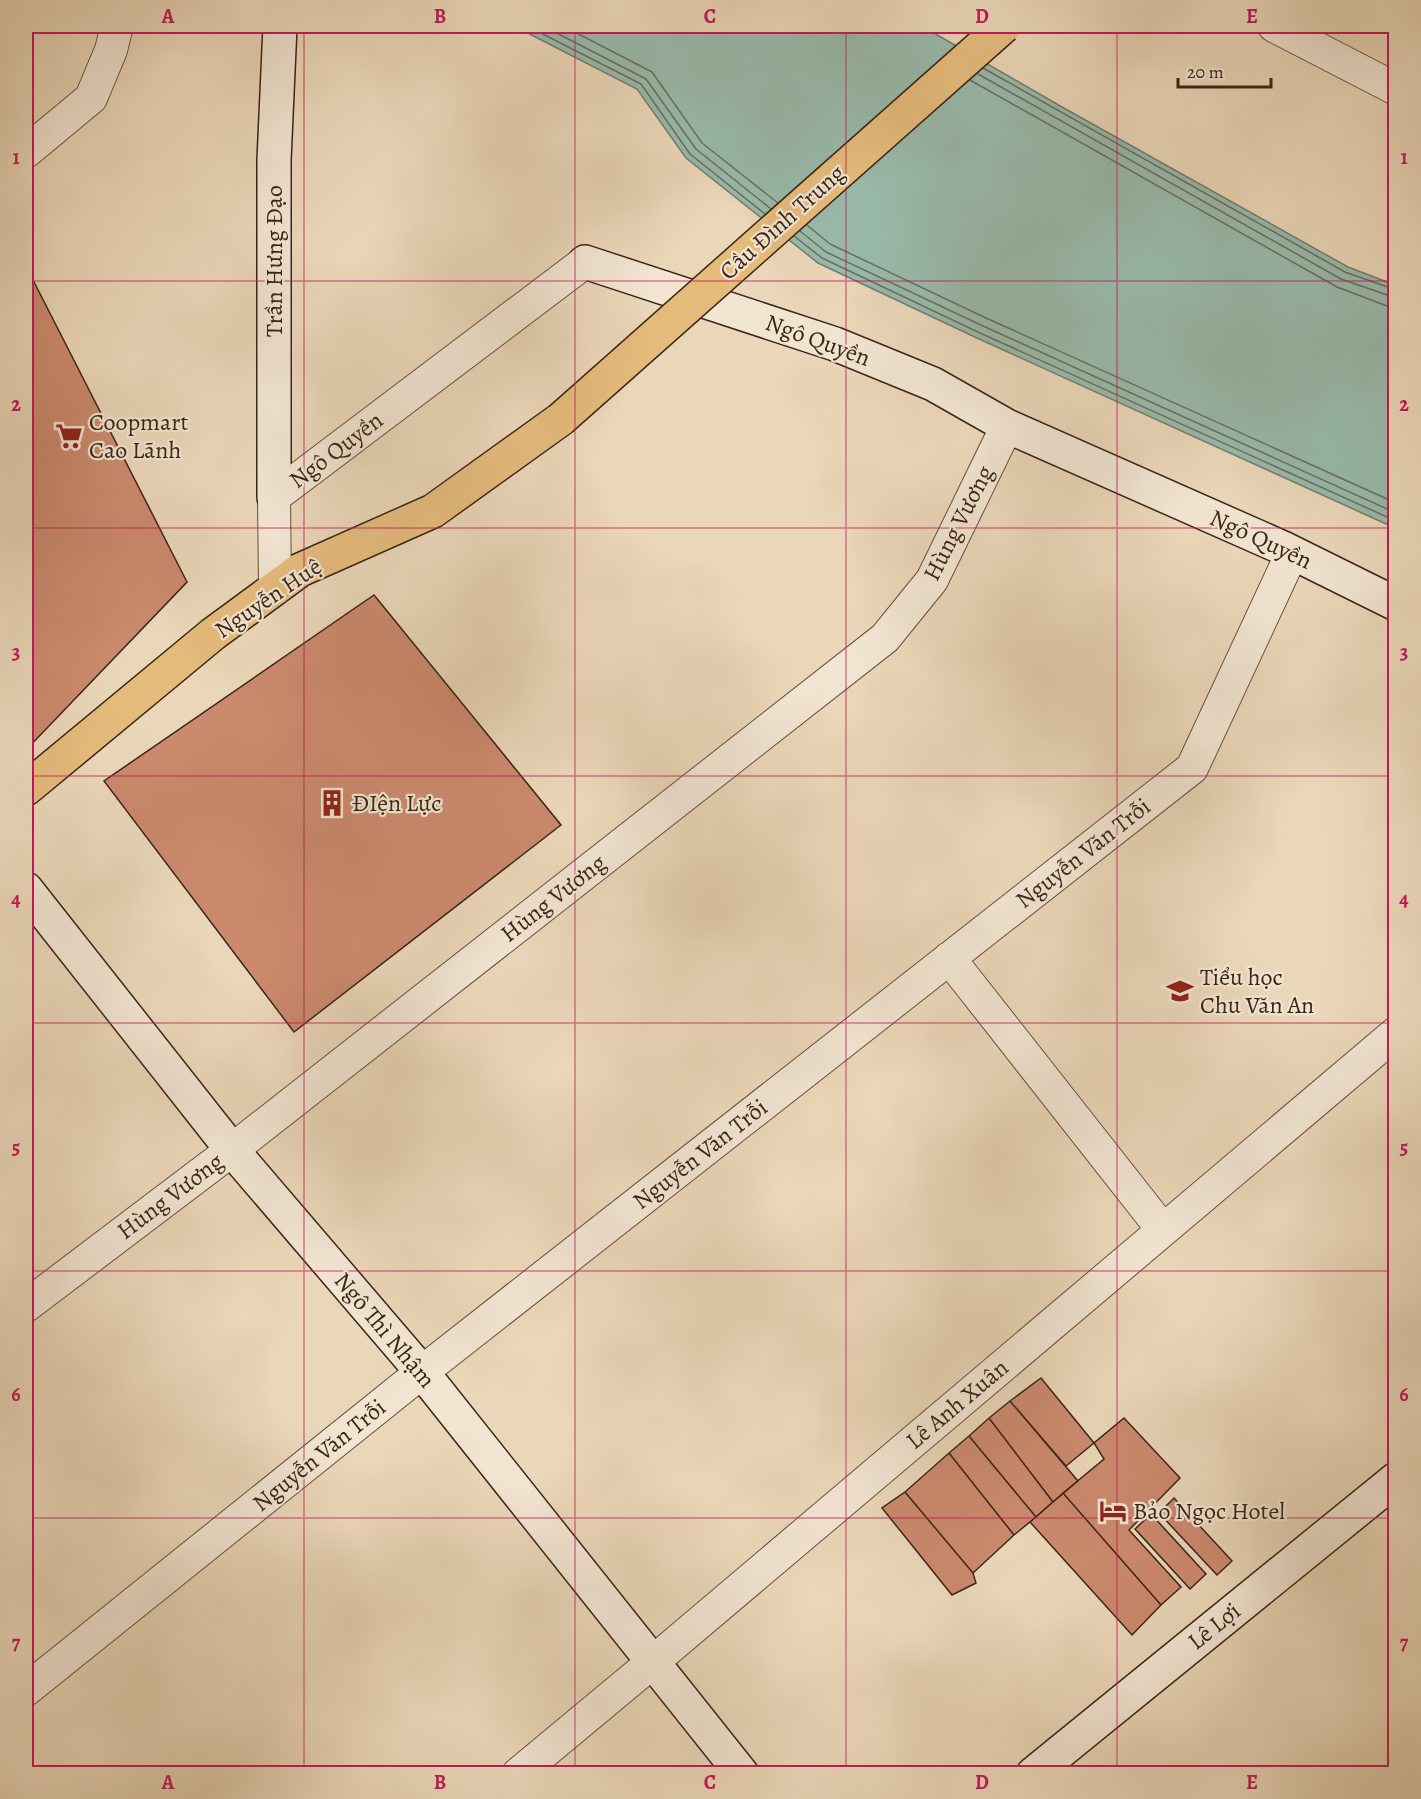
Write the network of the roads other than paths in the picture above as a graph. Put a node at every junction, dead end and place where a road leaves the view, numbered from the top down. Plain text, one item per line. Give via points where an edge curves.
1 (117, 26) edge
2 (280, 26) edge
3 (1004, 26) edge
4 (1275, 26) edge
5 (1395, 89) edge
6 (26, 152) edge
7 (585, 262) joint
8 (561, 419) joint
9 (1007, 426) junction
10 (274, 497) junction
11 (1292, 553) junction
12 (275, 589) junction
13 (1395, 604) edge
14 (26, 789) edge
15 (26, 889) edge
16 (949, 958) junction
17 (1395, 1033) edge
18 (232, 1150) junction
19 (1163, 1230) junction
20 (26, 1306) edge
21 (422, 1372) junction
22 (1395, 1479) edge
23 (654, 1661) junction
24 (26, 1690) edge
25 (518, 1773) edge
26 (742, 1773) edge
27 (1033, 1773) edge

1 - 6 street via 91,98
2 - 10 street, Trần Hưng Đạo via 274,160
3 - 8 highway, Cầu Đình Trung, bridge
4 - 5 street
7 - 9 street, Ngô Quyền via 835,344 933,384
7 - 10 street, Ngô Quyền
8 - 12 highway, Nguyễn Huệ via 433,511 300,570
9 - 11 street, Ngô Quyền
9 - 18 street, Hùng Vương via 932,580 885,638
10 - 12 street
11 - 13 street, Ngô Quyền
11 - 16 street, Nguyễn Văn Trỗi via 1192,768
12 - 14 highway, Nguyễn Huệ via 213,634
15 - 18 street, Ngô Thì Nhậm
16 - 19 street
16 - 21 street, Nguyễn Văn Trỗi
17 - 19 street, Lê Anh Xuân
18 - 20 street, Hùng Vương
18 - 21 street, Ngô Thì Nhậm
19 - 23 street, Lê Anh Xuân
21 - 23 street, Ngô Thì Nhậm
21 - 24 street, Nguyễn Văn Trỗi
22 - 27 street, Lê Lợi
23 - 25 street, Lê Anh Xuân
23 - 26 street, Ngô Thì Nhậm

